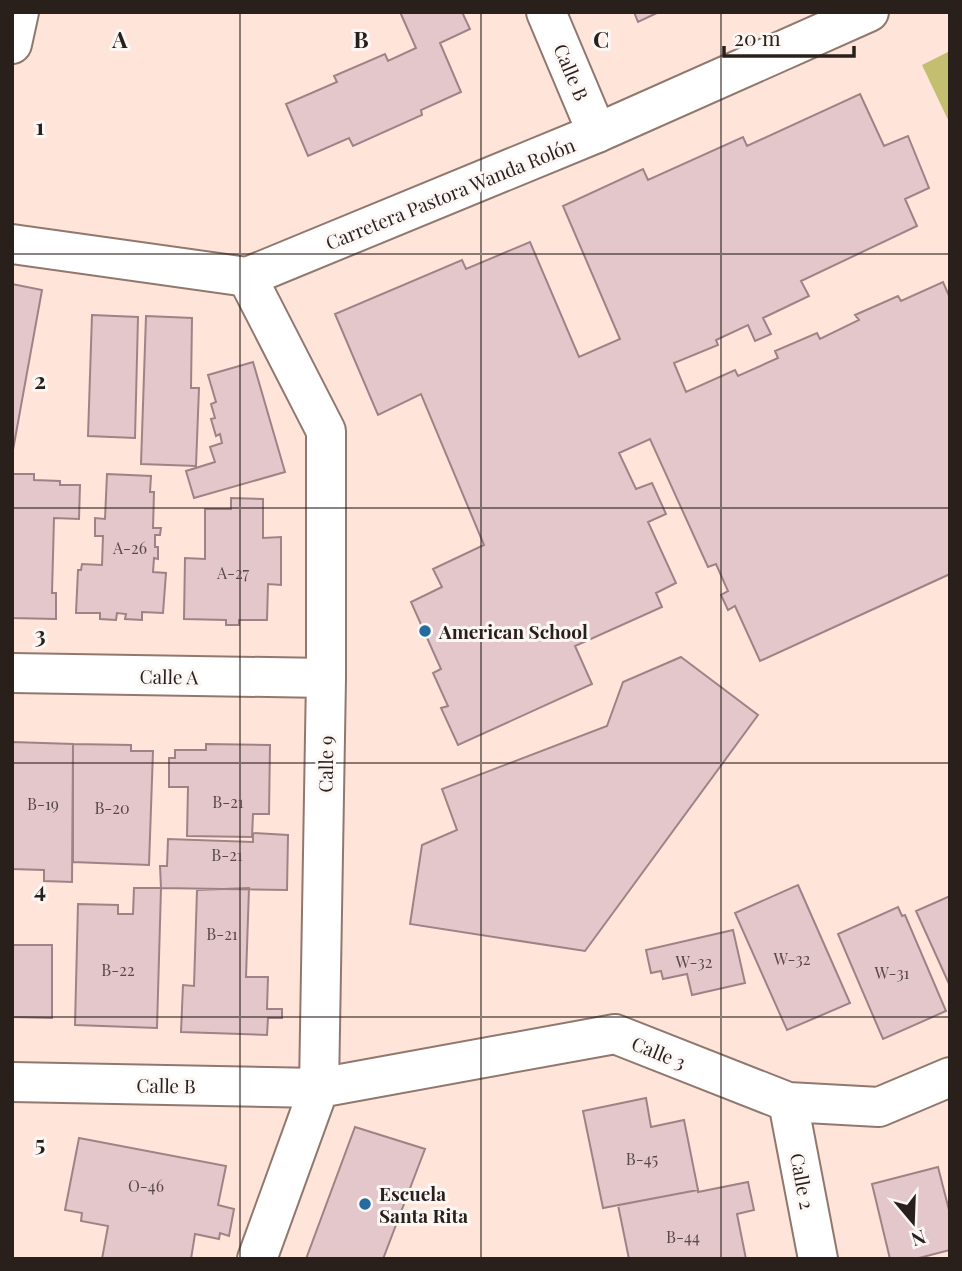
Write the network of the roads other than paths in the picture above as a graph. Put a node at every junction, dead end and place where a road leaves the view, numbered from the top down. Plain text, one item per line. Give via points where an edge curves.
1 (19, 12) edge
2 (546, 12) edge
3 (869, 12) edge
4 (12, 44) edge
5 (597, 133) junction
6 (12, 244) edge
7 (247, 277) junction
8 (12, 673) edge
9 (326, 678) junction
10 (950, 1077) edge
11 (12, 1082) edge
12 (319, 1088) junction
13 (788, 1102) junction
14 (257, 1259) edge
15 (818, 1259) edge

1 - 4 street
2 - 5 street, Calle B
3 - 5 street, Carretera Pastora Wanda Rolón
5 - 7 street, Carretera Pastora Wanda Rolón
6 - 7 street
7 - 9 street, Calle 9 via 326,431
8 - 9 street, Calle A
9 - 12 street, Calle 9
10 - 13 street, Calle 3 via 879,1107
11 - 12 street, Calle B
12 - 13 street, Calle 3 via 615,1034
12 - 14 street, Calle 9
13 - 15 street, Calle 2

